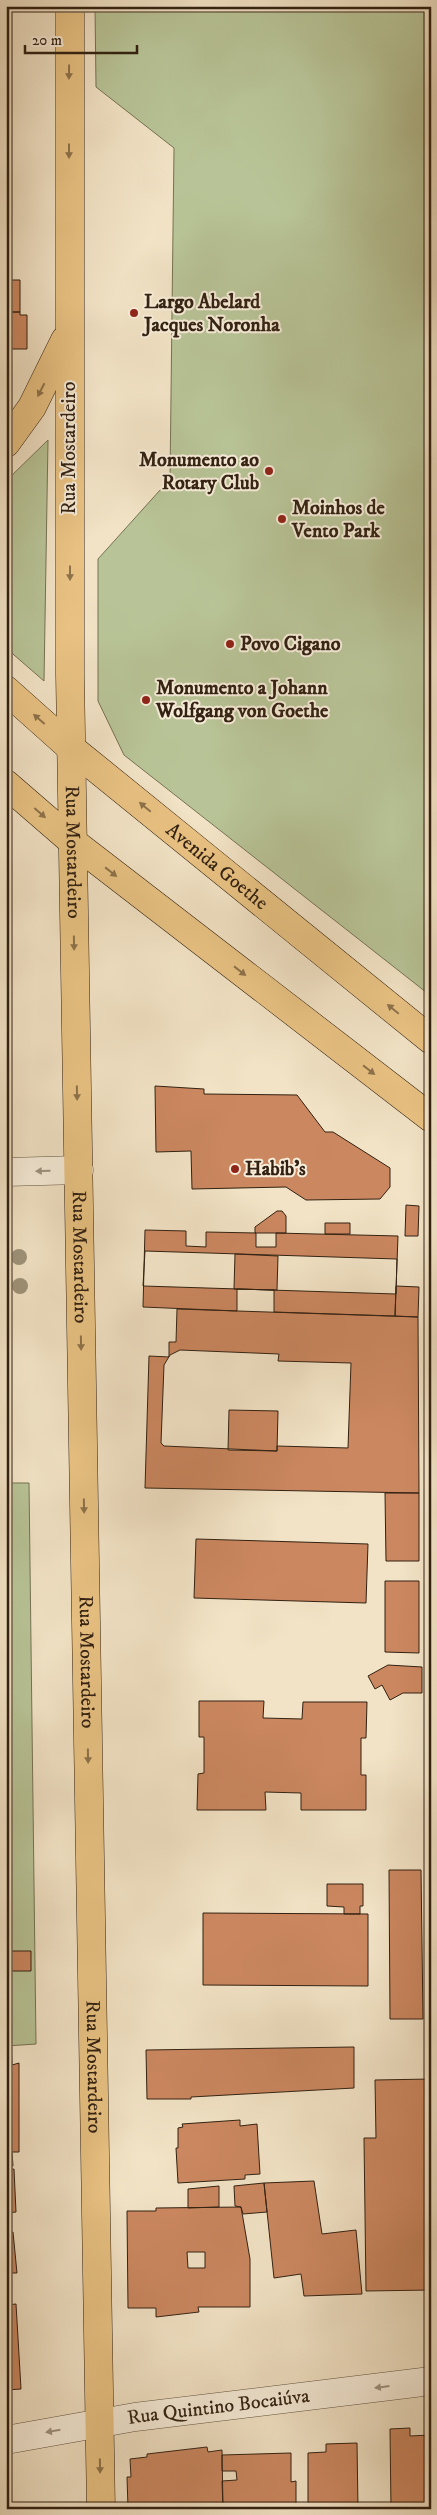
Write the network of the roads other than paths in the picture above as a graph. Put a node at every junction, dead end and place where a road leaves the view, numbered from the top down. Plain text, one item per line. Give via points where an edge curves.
1 (70, 6) edge
2 (69, 330) junction
3 (6, 443) edge
4 (6, 690) edge
5 (72, 748) junction
6 (6, 784) edge
7 (73, 842) junction
8 (431, 1040) edge
9 (431, 1118) edge
10 (79, 1170) junction
11 (6, 1172) edge
12 (431, 2381) edge
13 (100, 2423) junction
14 (6, 2440) edge
15 (101, 2509) edge

1 -> 2 main road, Rua Mostardeiro
2 -> 3 main road via 32,407
2 -> 5 main road, Rua Mostardeiro
5 -> 4 main road, Avenida Goethe
5 - 7 main road, Rua Mostardeiro
8 -> 5 main road, Avenida Goethe
6 -> 7 main road
7 -> 9 main road
7 -> 10 main road, Rua Mostardeiro
10 -> 11 street
10 -> 13 main road, Rua Mostardeiro
12 -> 13 street, Rua Quintino Bocaiúva
13 -> 14 street, Rua Quintino Bocaiúva
13 -> 15 main road, Rua Mostardeiro

